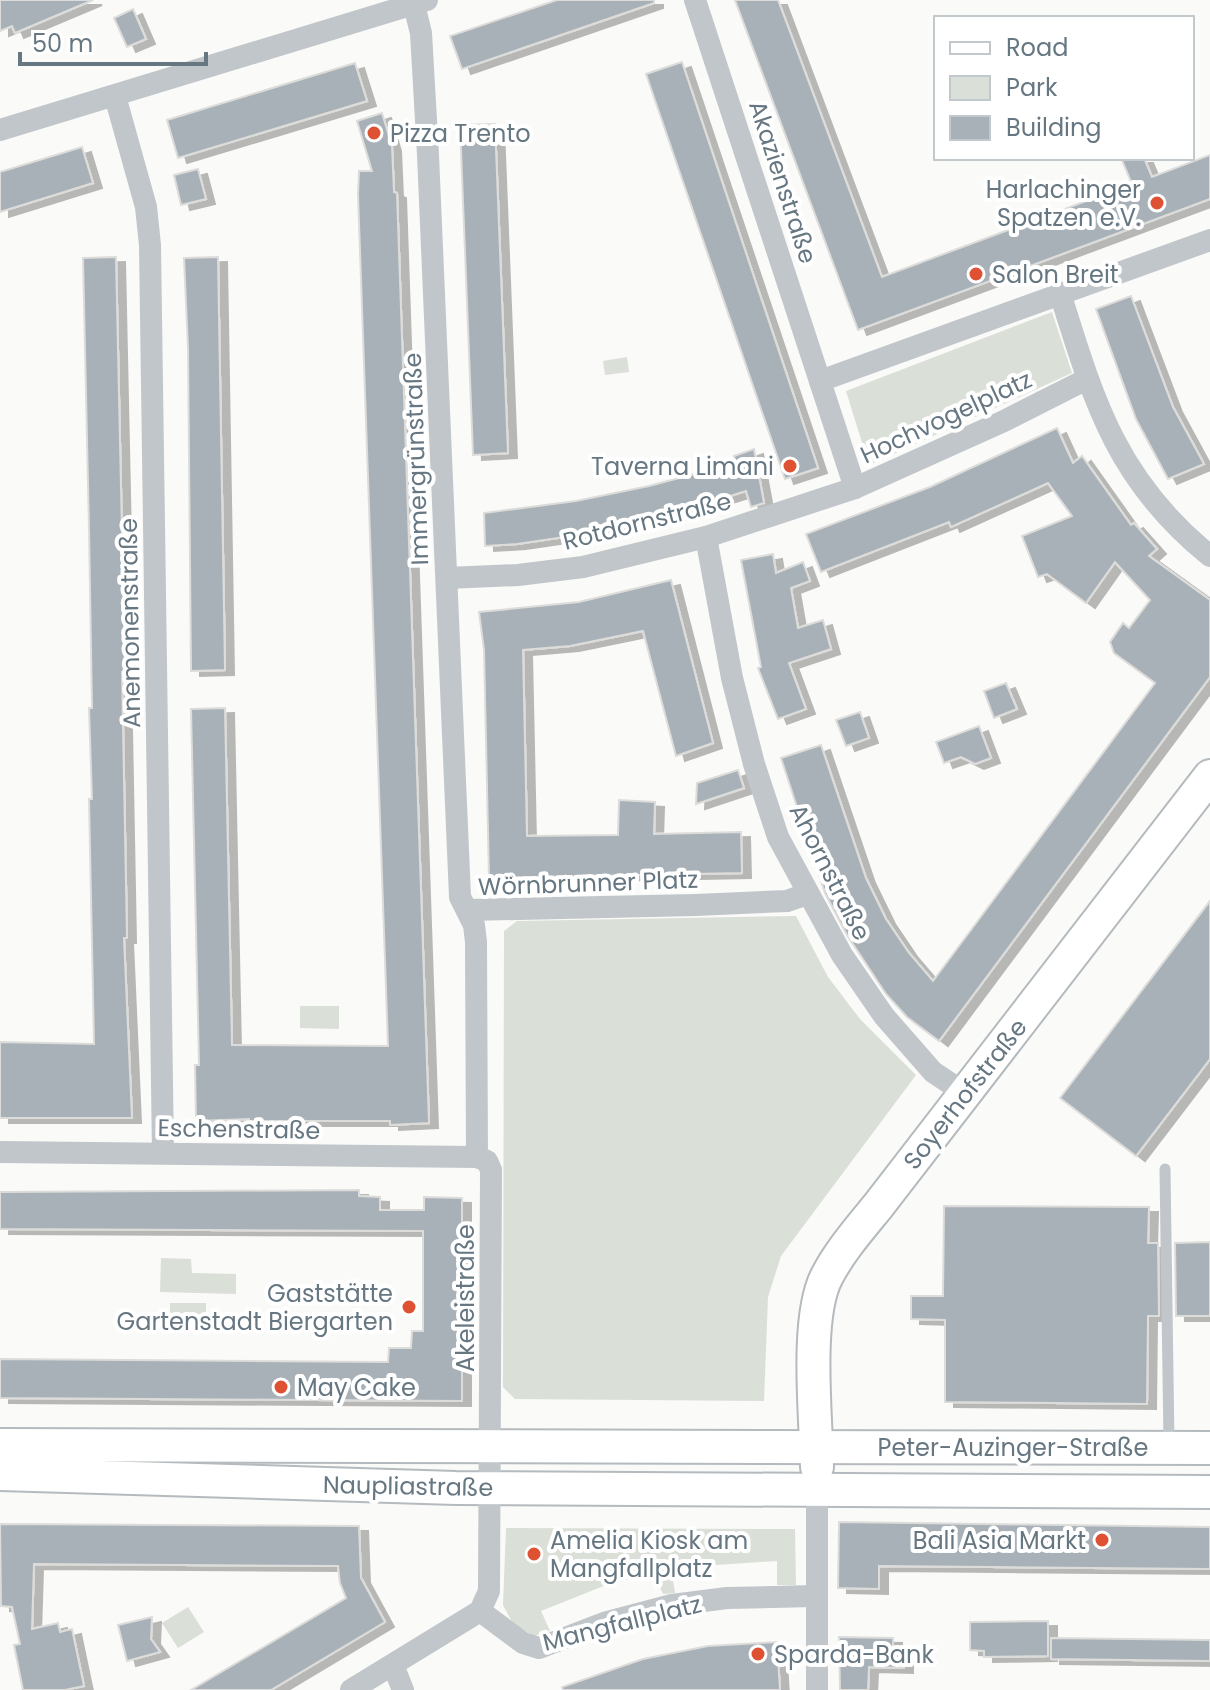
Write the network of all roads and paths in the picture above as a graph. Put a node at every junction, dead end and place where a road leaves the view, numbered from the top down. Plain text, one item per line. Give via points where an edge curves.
1 (695, 0) edge
2 (421, 2) edge
3 (115, 96) junction
4 (0, 130) edge
5 (1210, 240) edge
6 (1060, 293) junction
7 (1087, 379) junction
8 (820, 381) junction
9 (855, 488) junction
10 (706, 537) junction
11 (1210, 556) edge
12 (447, 578) junction
13 (1210, 776) edge
14 (807, 894) junction
15 (468, 910) junction
16 (966, 1094) junction
17 (0, 1152) edge
18 (163, 1153) junction
19 (477, 1157) junction
20 (1165, 1169) dead end
21 (0, 1445) edge
22 (816, 1446) junction
23 (490, 1448) junction
24 (1169, 1448) junction
25 (1210, 1448) edge
26 (0, 1474) edge
27 (489, 1488) junction
28 (817, 1490) junction
29 (1210, 1492) edge
30 (815, 1596) junction
31 (480, 1611) junction
32 (393, 1665) junction
33 (351, 1690) edge
34 (403, 1690) edge
35 (817, 1690) edge

1 - 8 street, Akazienstraße
2 - 3 street
2 - 12 street, Immergrünstraße
3 - 4 street
3 - 18 street, Anemonenstraße via 146,207 150,245
5 - 6 street
6 - 7 street
6 - 8 street
7 - 9 street, Hochvogelplatz
7 - 11 street via 1108,432 1135,478 1177,529
8 - 9 street, Hochvogelplatz
9 - 10 street, Rotdornstraße
10 - 12 street, Rotdornstraße via 583,567
10 - 14 street, Ahornstraße via 754,764 778,837
12 - 15 street, Immergrünstraße via 460,897
13 - 16 main road, Soyerhofstraße
14 - 15 street, Wörnbrunner Platz via 787,901
14 - 16 street, Ahornstraße via 884,1016 933,1072
15 - 19 street, Wörnbrunner Platz via 476,942
16 - 22 main road, Soyerhofstraße via 825,1278 815,1320
17 - 18 street, Eschenstraße
18 - 19 street, Eschenstraße
19 - 23 street, Akeleistraße via 491,1170
20 - 24 lane
21 - 23 main road, Naupliastraße
22 - 23 main road, Naupliastraße
22 - 24 main road, Peter-Auzinger-Straße
22 - 28 main road
23 - 27 street
24 - 25 main road, Peter-Auzinger-Straße
26 - 27 main road, Naupliastraße
27 - 28 main road, Naupliastraße
27 - 31 street via 489,1591
28 - 29 main road, Peter-Auzinger-Straße
28 - 30 street
30 - 31 street, Mangfallplatz via 672,1605 539,1648 523,1643
30 - 35 street
31 - 32 street
32 - 33 street
32 - 34 street

